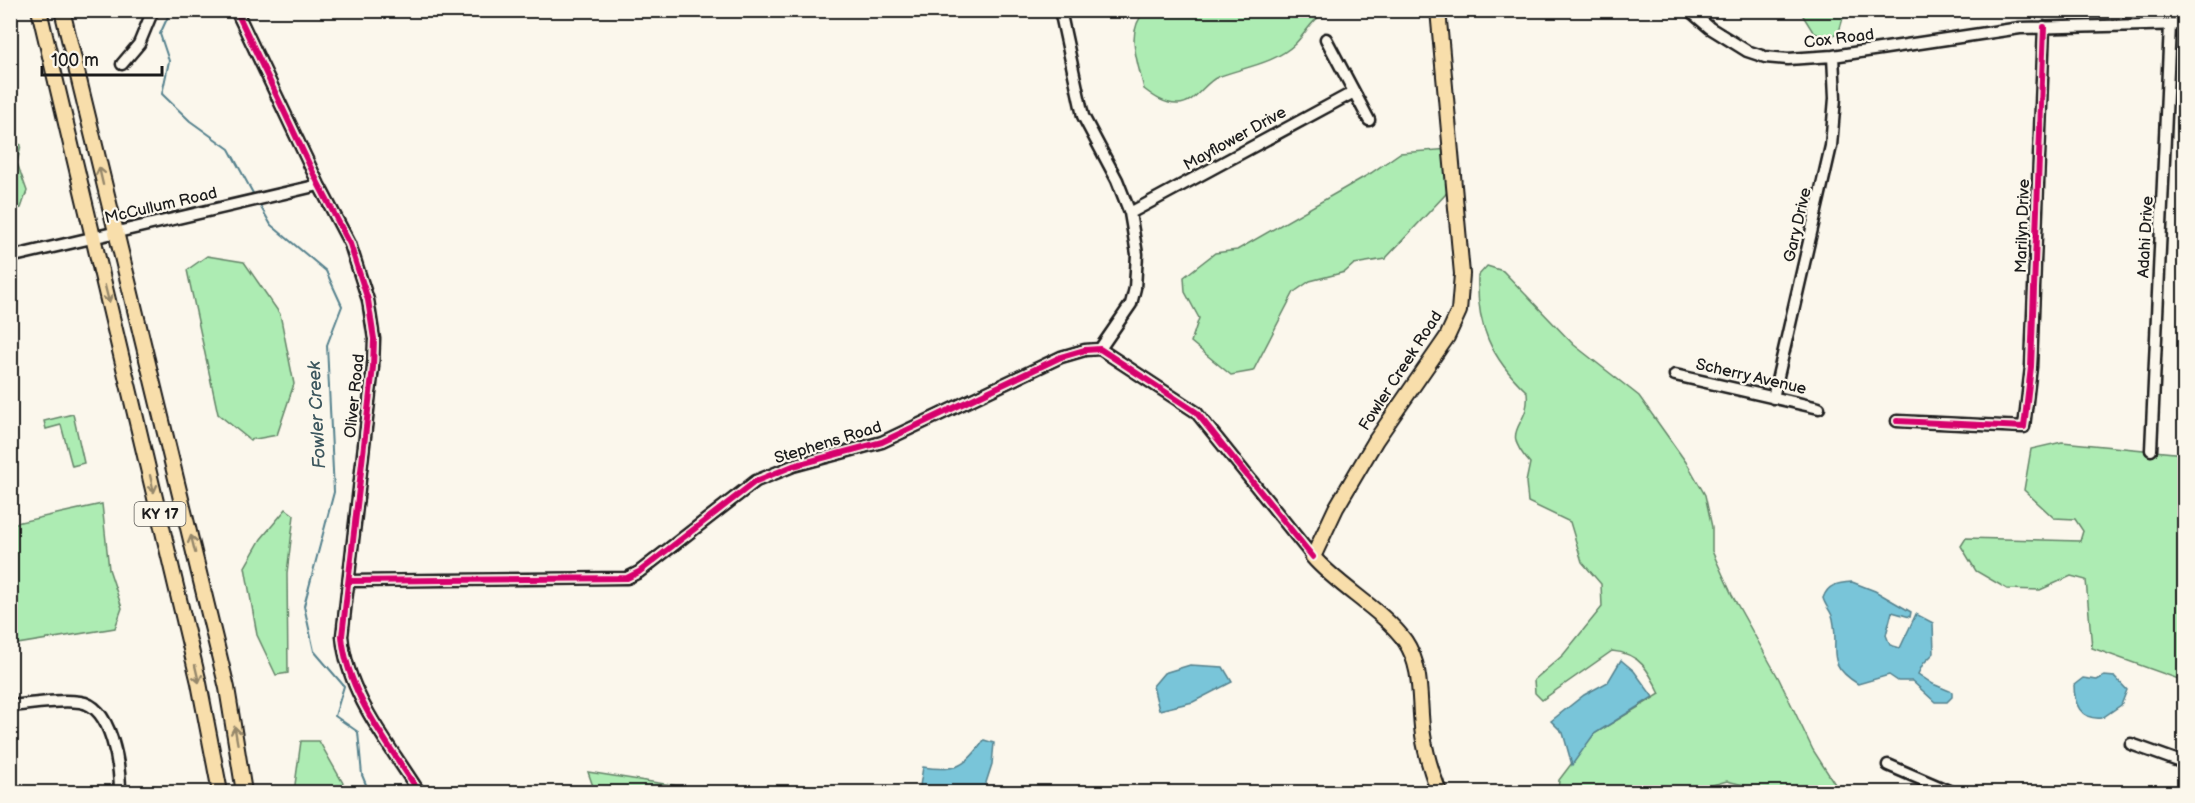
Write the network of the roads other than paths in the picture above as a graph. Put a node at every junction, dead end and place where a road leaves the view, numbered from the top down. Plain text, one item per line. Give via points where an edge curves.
1 (39, 10) edge
2 (62, 10) edge
3 (153, 10) edge
4 (236, 10) edge
5 (1060, 10) edge
6 (1438, 10) edge
7 (1689, 10) edge
8 (2184, 24) edge
9 (2170, 25) junction
10 (2044, 27) junction
11 (1326, 39) dead end
12 (1833, 56) junction
13 (122, 64) dead end
14 (1354, 92) junction
15 (1369, 120) dead end
16 (319, 185) junction
17 (1130, 213) junction
18 (115, 233) junction
19 (93, 238) junction
20 (10, 257) edge
21 (1100, 349) junction
22 (1675, 375) dead end
23 (1773, 398) junction
24 (1819, 408) dead end
25 (1897, 421) dead end
26 (2151, 450) dead end
27 (1313, 557) junction
28 (349, 581) junction
29 (10, 706) edge
30 (2131, 744) dead end
31 (2184, 763) edge
32 (1888, 765) dead end
33 (120, 792) edge
34 (220, 792) edge
35 (244, 792) edge
36 (419, 792) edge
37 (1439, 792) edge
38 (1952, 792) edge

1 - 19 main road, KY 17
18 -> 2 main road, KY 17
3 - 13 street via 139,44
4 - 16 street, Oliver Road
5 - 17 street via 1083,116
6 - 27 main road, Fowler Creek Road via 1462,274 1459,311 1447,336 1376,440
7 - 12 street, Cox Road via 1728,41 1766,57
8 - 9 street, Cox Road
9 - 10 street, Cox Road
9 - 26 street, Adahi Drive
10 - 12 street, Cox Road via 2000,30
10 - 25 street, Marilyn Drive via 2031,367 2024,427
11 - 14 street
12 - 23 street, Gary Drive via 1835,107 1831,146
14 - 15 street
14 - 17 street, Mayflower Drive
16 - 18 street, McCullum Road
16 - 28 street, Oliver Road via 350,244 368,300 374,339
17 - 21 street via 1137,254 1135,288 1123,318
18 - 19 street, McCullum Road
35 -> 18 main road, KY 17 via 227,688
19 - 20 street, McCullum Road
19 -> 34 main road, KY 17 via 199,683
21 - 27 street via 1196,412
21 - 28 street, Stephens Road via 1061,357 864,449 768,475 627,578
22 - 23 street, Scherry Avenue
23 - 24 street, Scherry Avenue
27 - 37 main road via 1397,631 1412,653 1419,674 1423,735
28 - 36 street, Oliver Road via 342,636 350,675
29 - 33 street via 79,702 95,709 110,735
30 - 31 street
32 - 38 street

